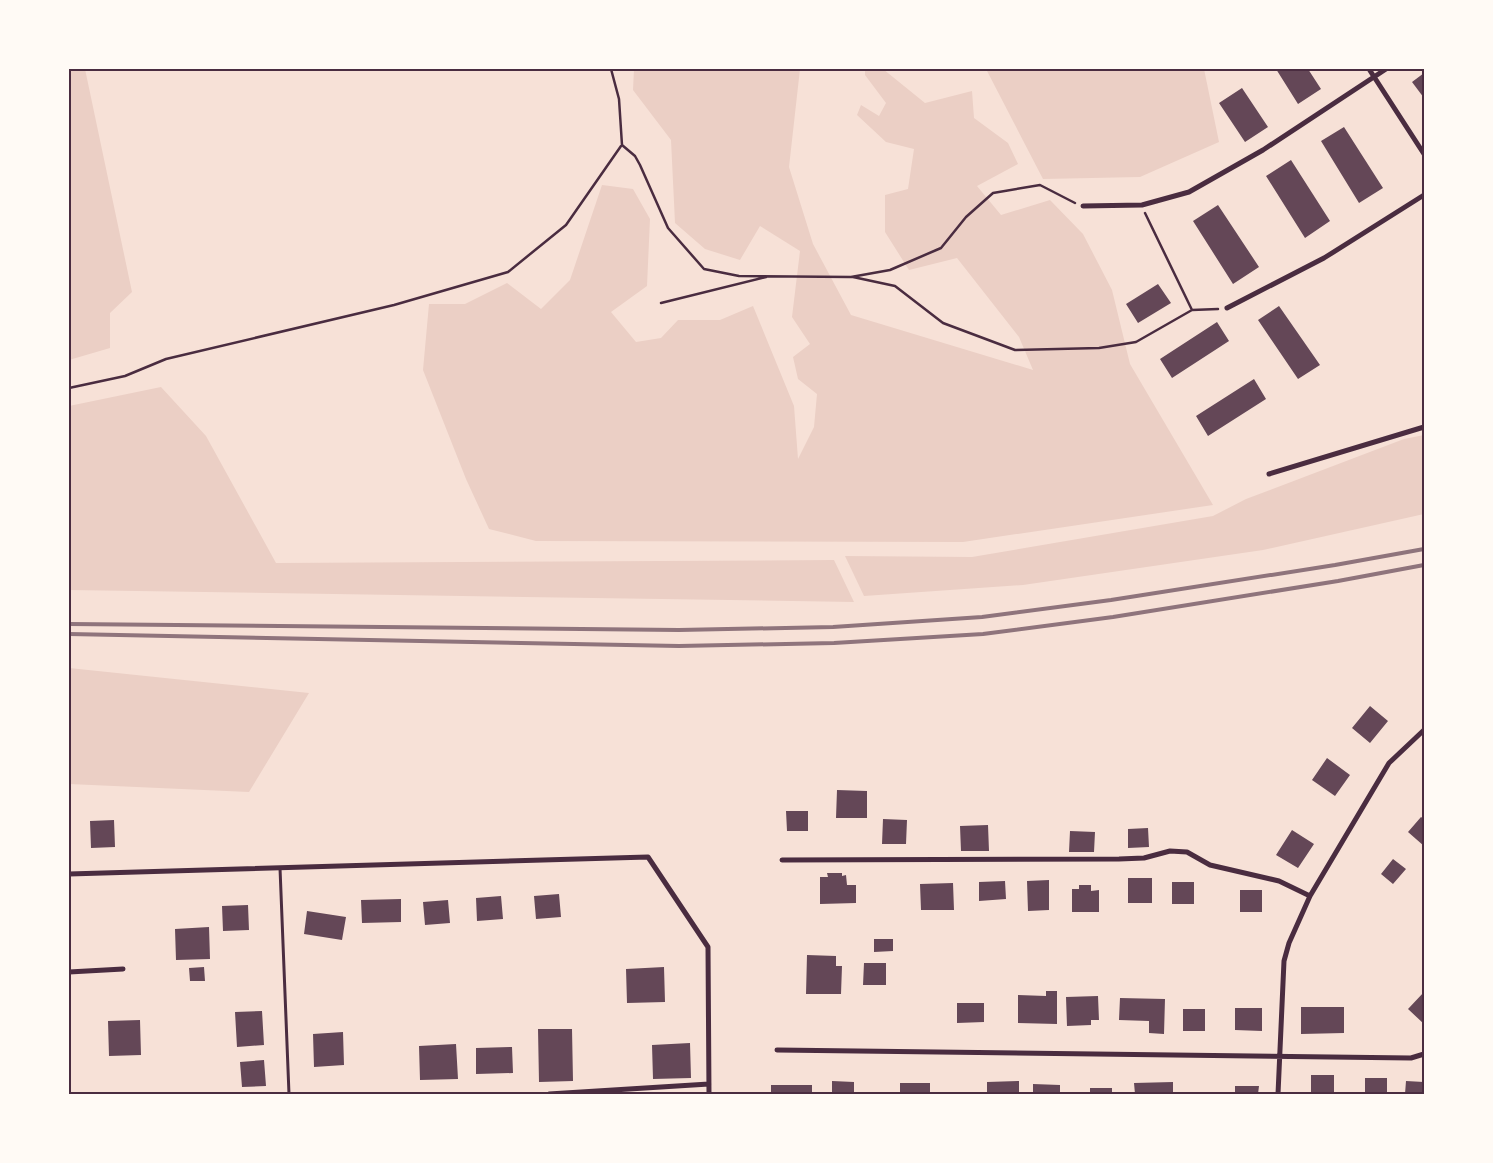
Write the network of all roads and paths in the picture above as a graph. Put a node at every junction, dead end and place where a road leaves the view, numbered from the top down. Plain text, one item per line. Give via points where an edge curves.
1 (611, 69) edge
2 (1369, 69) edge
3 (1386, 69) edge
4 (1374, 76) junction
5 (622, 145) junction
6 (1424, 154) edge
7 (1424, 195) edge
8 (1142, 205) junction
9 (1083, 206) joint
10 (770, 276) junction
11 (851, 277) junction
12 (661, 303) dead end
13 (1227, 308) joint
14 (1192, 310) junction
15 (69, 388) edge
16 (1424, 427) edge
17 (1269, 474) dead end
18 (1424, 730) edge
19 (782, 860) dead end
20 (280, 868) junction
21 (69, 874) edge
22 (1310, 896) junction
23 (123, 969) dead end
24 (69, 972) edge
25 (776, 1050) dead end
26 (1424, 1054) edge
27 (1279, 1057) junction
28 (709, 1084) junction
29 (289, 1094) edge
30 (549, 1094) edge
31 (709, 1094) edge
32 (1278, 1094) edge

1 - 5 path via 619,99
2 - 4 street
3 - 4 street
4 - 6 street
4 - 8 street via 1263,150 1189,192
5 - 10 path via 638,160 668,228 704,268 739,276
5 - 15 path via 566,224 508,272 394,305 166,359 125,376
7 - 13 street via 1324,258
8 - 9 street
8 - 14 path
9 - 11 path via 1040,185 993,193 966,217 941,248 890,270
10 - 11 path
10 - 12 path
11 - 14 path via 895,286 943,324 1015,350 1099,348 1136,342
13 - 14 path
16 - 17 street
18 - 22 street via 1389,763
19 - 22 street via 1119,860 1170,851 1187,852 1210,865 1279,881
20 - 21 street
20 - 28 street via 648,857 708,947
20 - 29 lane
22 - 27 street via 1284,961
23 - 24 street
25 - 27 street
26 - 27 street via 1412,1058
27 - 32 street
28 - 30 street
28 - 31 street

